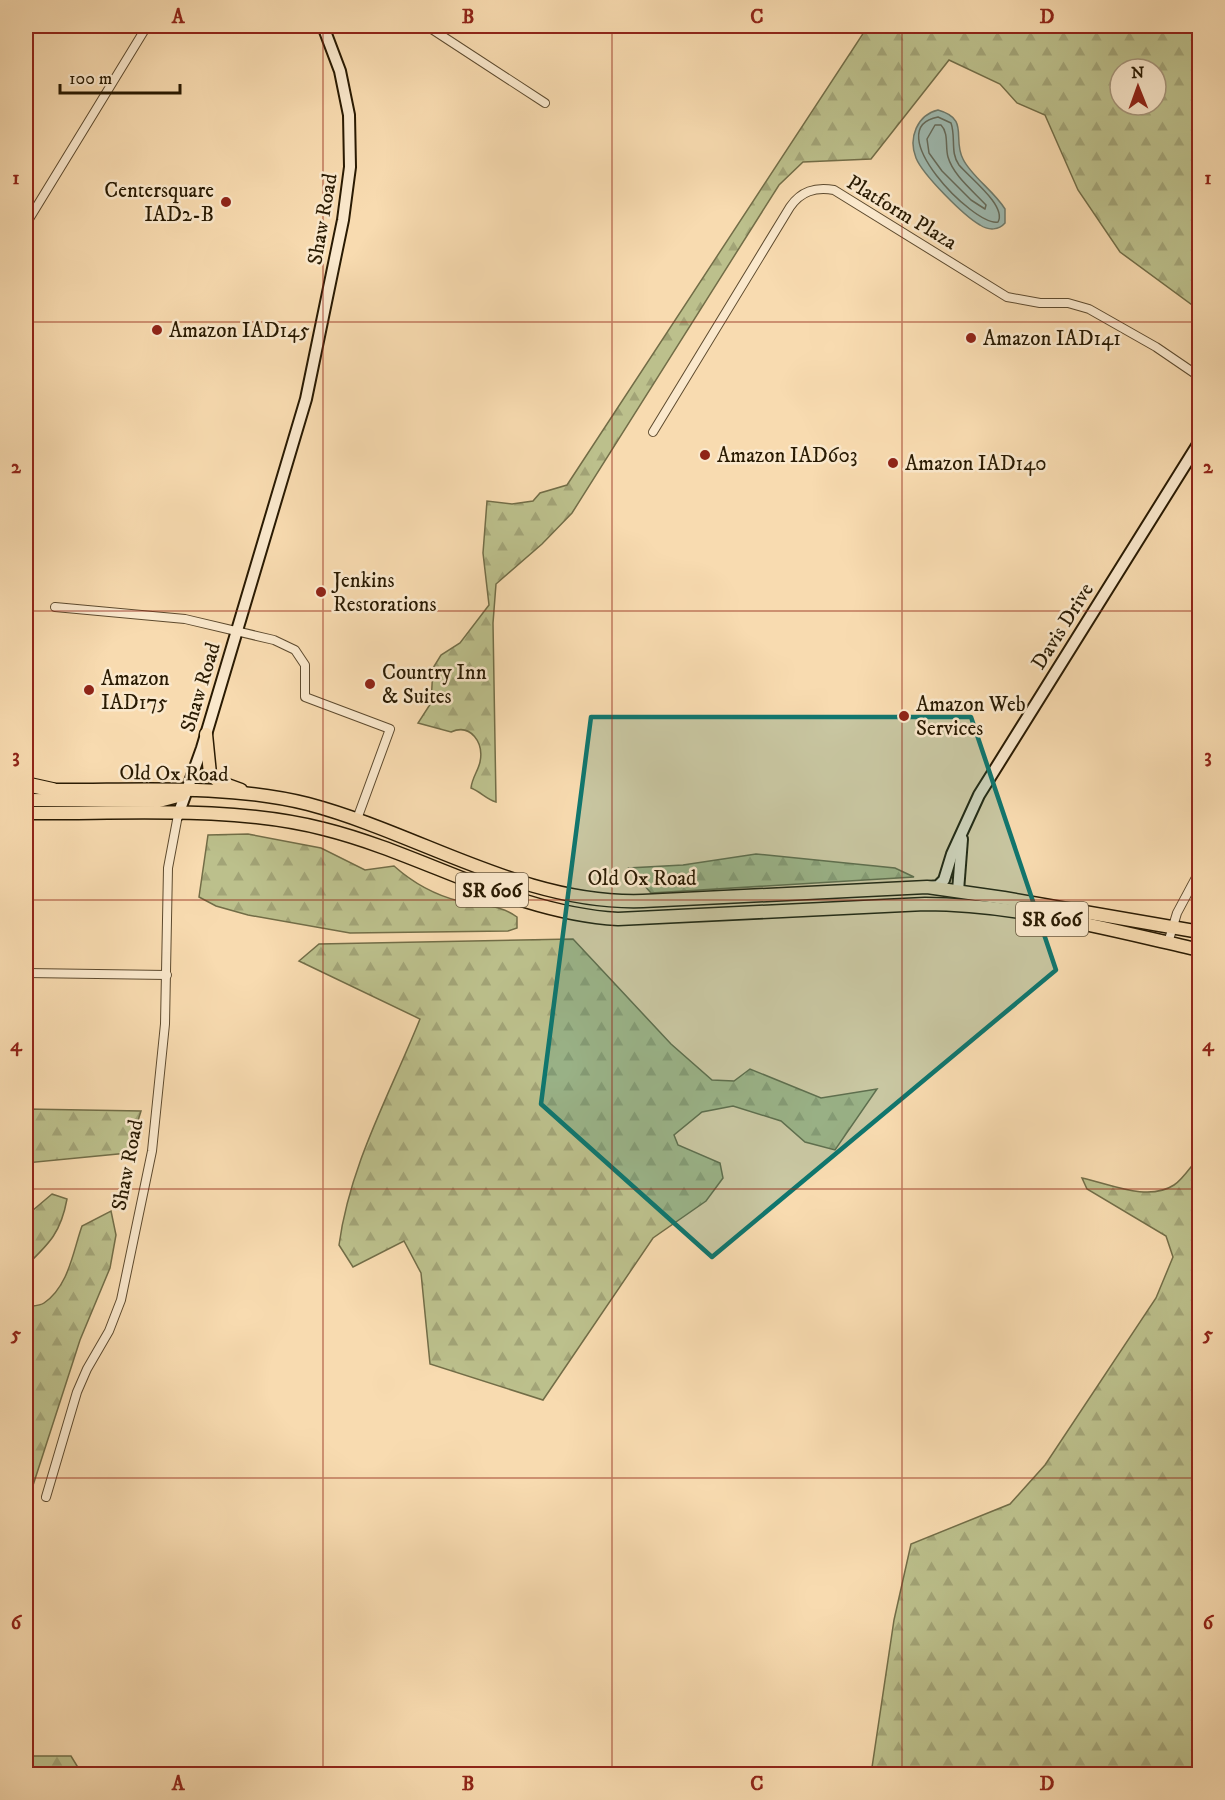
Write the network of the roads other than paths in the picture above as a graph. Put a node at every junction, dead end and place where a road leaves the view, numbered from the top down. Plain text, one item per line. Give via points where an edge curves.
1 (147, 26) edge
2 (325, 26) edge
3 (426, 26) edge
4 (545, 103) dead end
5 (26, 224) edge
6 (1200, 376) edge
7 (653, 432) dead end
8 (1200, 441) edge
9 (55, 607) dead end
10 (237, 631) junction
11 (206, 734) junction
12 (26, 784) edge
13 (26, 790) edge
14 (53, 790) junction
15 (187, 791) junction
16 (257, 795) junction
17 (26, 800) edge
18 (26, 813) edge
19 (178, 815) junction
20 (357, 819) junction
21 (962, 832) junction
22 (1200, 870) edge
23 (929, 888) junction
24 (958, 891) junction
25 (935, 904) junction
26 (1171, 926) junction
27 (1200, 932) edge
28 (1168, 943) junction
29 (1200, 950) edge
30 (27, 974) dead end
31 (167, 975) junction
32 (46, 1497) dead end

1 - 5 street
2 - 10 main road, Shaw Road via 349,115 350,167 343,220 306,399
3 - 4 street
6 - 7 street, Platform Plaza via 1089,309 1007,297 834,190 818,189 802,194 790,207
8 - 21 main road, Davis Drive via 979,795
9 - 10 street via 185,619
10 - 11 main road, Shaw Road
10 - 20 street via 295,650 305,664 305,697 390,729
11 - 15 main road, Shaw Road
11 - 16 main road via 211,775 223,784
12 - 14 highway
13 - 14 main road, Old Ox Road / SR 606
14 - 15 main road, Old Ox Road / SR 606
15 - 16 main road, Old Ox Road / SR 606
15 - 17 main road via 159,801
15 - 19 main road, Shaw Road
16 - 20 main road, Old Ox Road / SR 606
18 - 19 main road, Old Ox Road / SR 606
19 - 25 main road, Old Ox Road / SR 606 via 251,816 326,829 504,895 588,917 618,919
19 - 31 street, Shaw Road via 168,868
20 - 23 main road, Old Ox Road / SR 606 via 531,886 599,901
21 - 23 main road, Davis Drive via 944,880
21 - 24 main road, Davis Drive
22 - 26 street
23 - 24 main road, Old Ox Road / SR 606
24 - 25 main road via 948,901
24 - 26 main road, Old Ox Road / SR 606
25 - 28 main road, Old Ox Road / SR 606 via 998,909
26 - 27 main road, Old Ox Road / SR 606
26 - 28 street
28 - 29 main road, Old Ox Road / SR 606
30 - 31 street
31 - 32 street, Shaw Road via 152,1151 122,1300 77,1392

